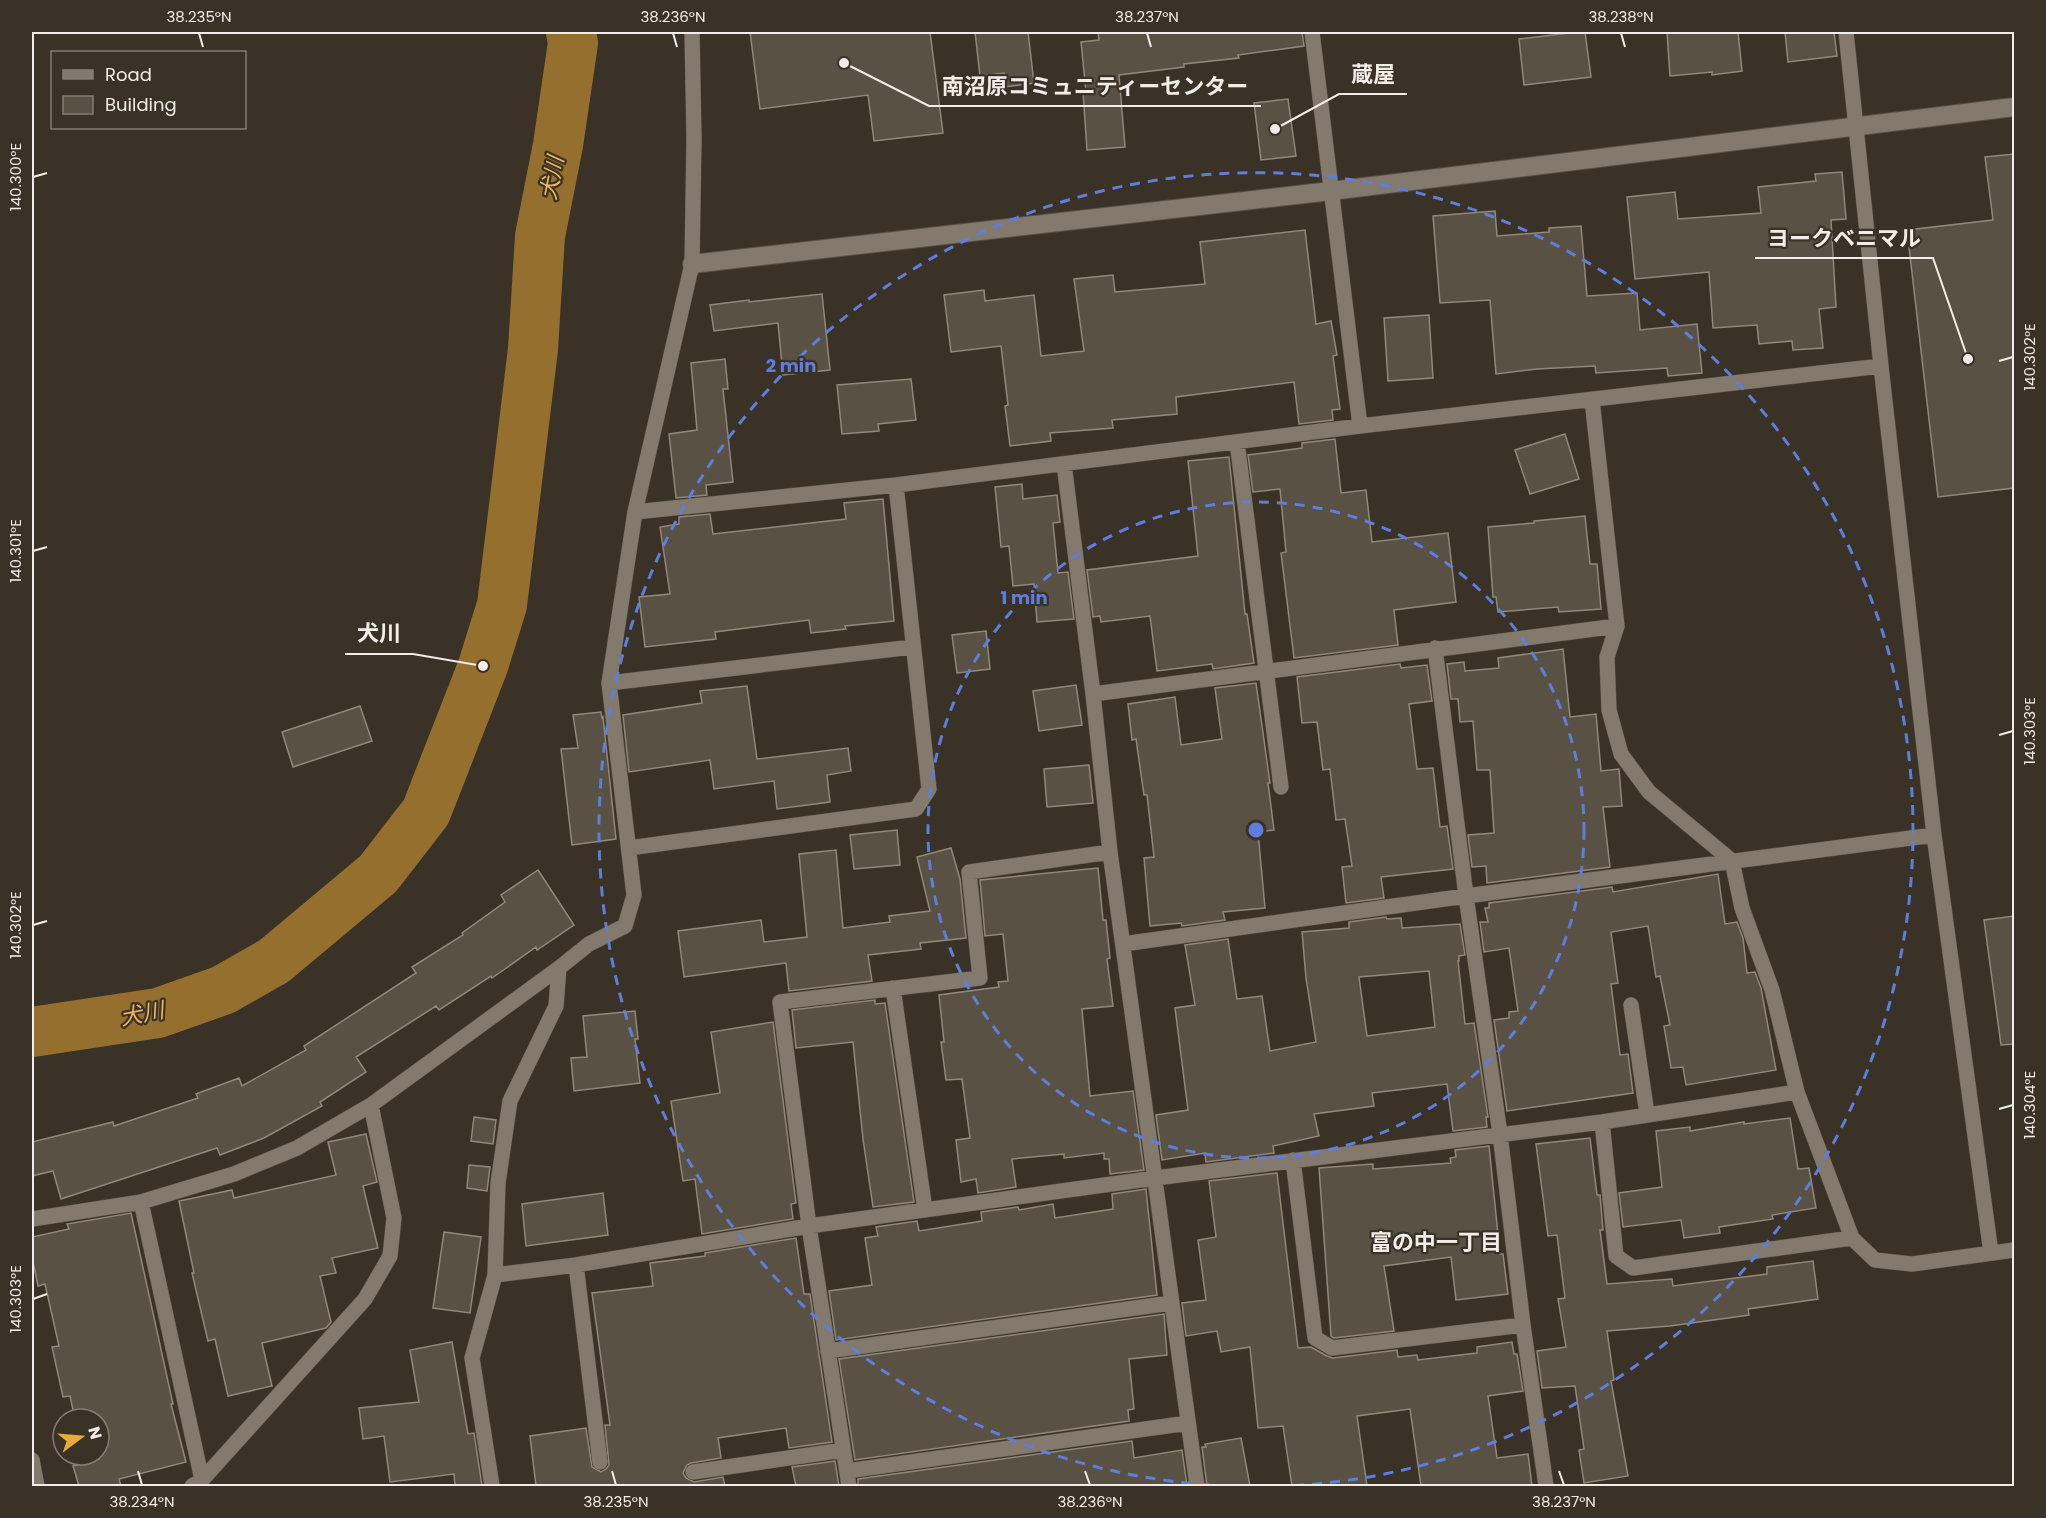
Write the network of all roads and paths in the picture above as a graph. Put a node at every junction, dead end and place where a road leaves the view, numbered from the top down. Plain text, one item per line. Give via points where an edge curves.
1 (692, 32) edge
2 (1312, 32) edge
3 (1846, 32) edge
4 (2014, 106) edge
5 (1857, 127) junction
6 (1332, 191) junction
7 (692, 264) junction
8 (1881, 366) junction
9 (1592, 400) junction
10 (1360, 426) junction
11 (1237, 442) junction
12 (1064, 464) junction
13 (896, 485) junction
14 (635, 512) junction
15 (1617, 626) junction
16 (912, 647) junction
17 (1436, 648) junction
18 (1265, 671) junction
19 (609, 683) junction
20 (1093, 694) junction
21 (1281, 787) dead end
22 (1934, 835) junction
23 (629, 848) junction
24 (1110, 852) junction
25 (1732, 861) junction
26 (1466, 897) junction
27 (1123, 944) junction
28 (559, 968) junction
29 (893, 988) junction
30 (1630, 1005) dead end
31 (1797, 1092) junction
32 (371, 1106) junction
33 (1647, 1114) junction
34 (1602, 1122) junction
35 (1500, 1134) junction
36 (1293, 1160) junction
37 (1155, 1178) junction
38 (141, 1202) junction
39 (925, 1210) junction
40 (32, 1219) edge
41 (809, 1226) junction
42 (1852, 1238) junction
43 (2014, 1250) edge
44 (1991, 1253) junction
45 (576, 1265) junction
46 (495, 1275) junction
47 (1171, 1303) junction
48 (1523, 1325) junction
49 (828, 1351) junction
50 (1188, 1423) junction
51 (843, 1450) junction
52 (32, 1460) edge
53 (600, 1462) dead end
54 (693, 1472) dead end
55 (848, 1479) edge
56 (197, 1483) edge
57 (37, 1486) edge
58 (492, 1486) edge
59 (1197, 1486) edge
60 (1546, 1486) edge

1 - 7 lane
2 - 6 lane
3 - 5 lane
4 - 5 street
5 - 6 street
5 - 8 lane
6 - 7 street
6 - 10 lane
7 - 14 lane
8 - 9 lane
8 - 22 lane
9 - 10 lane
9 - 15 lane
10 - 11 lane
11 - 12 lane
11 - 18 lane
12 - 13 lane
12 - 20 lane
13 - 14 lane
13 - 16 lane
14 - 19 lane
15 - 17 lane
15 - 25 lane via 1607,657 1609,710 1621,754 1649,792
16 - 19 lane
16 - 23 lane via 929,789 916,809
17 - 18 lane
17 - 26 lane
18 - 20 lane
18 - 21 lane
19 - 23 lane
20 - 24 lane
22 - 25 lane
22 - 44 lane
23 - 28 lane via 634,895 625,927 589,944
24 - 27 lane
24 - 29 lane via 969,872 980,978
25 - 26 lane
25 - 31 lane via 1742,908 1772,990
26 - 27 lane
26 - 35 lane
27 - 37 lane
28 - 32 lane
28 - 46 lane via 556,1006 510,1101 498,1183
29 - 39 lane
29 - 41 lane via 780,1002
30 - 33 lane
31 - 33 lane
31 - 42 lane
32 - 38 lane via 286,1152
32 - 56 lane via 394,1218 390,1256 365,1299
33 - 34 lane
34 - 35 lane
34 - 42 lane via 1616,1256 1633,1268
35 - 36 lane
35 - 48 lane
36 - 37 lane
36 - 48 lane via 1315,1338 1332,1348
37 - 39 lane
37 - 47 lane
38 - 40 lane
38 - 56 lane
39 - 41 lane
41 - 45 lane
41 - 49 lane
42 - 44 lane via 1875,1260 1912,1264
43 - 44 lane
45 - 46 lane
45 - 53 lane
46 - 58 lane via 472,1358
47 - 49 lane
47 - 50 lane
48 - 60 lane
49 - 51 lane
50 - 55 lane
50 - 59 lane
51 - 54 lane
51 - 55 lane
52 - 57 lane

